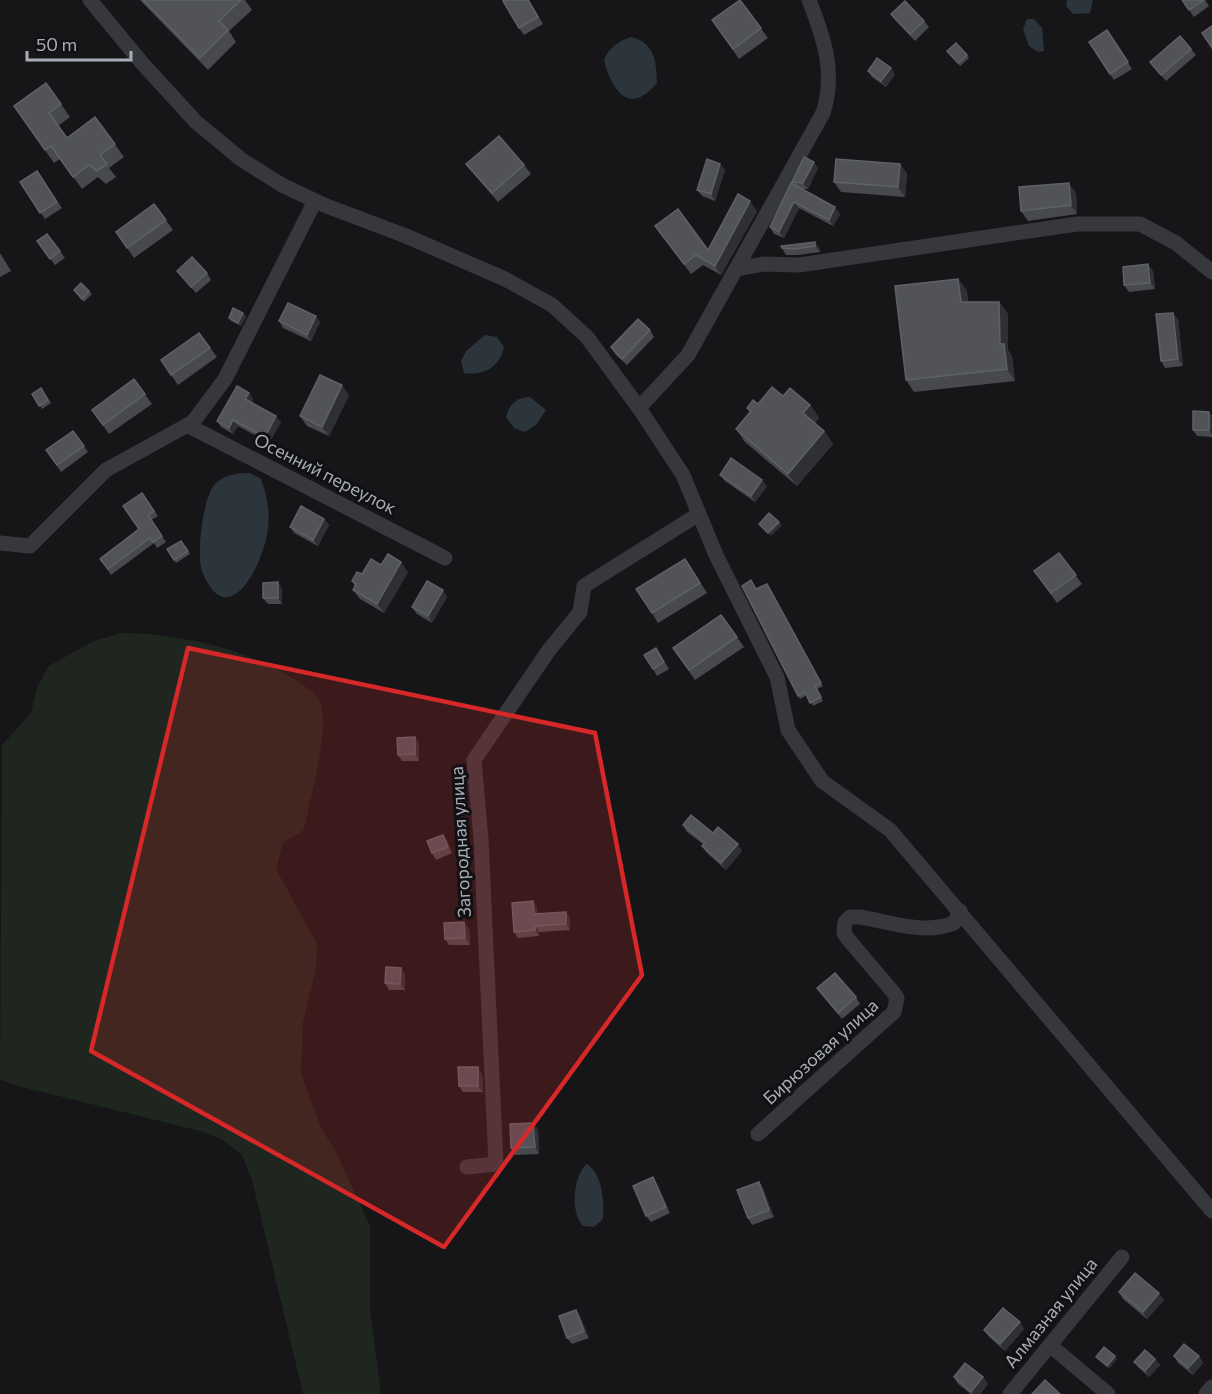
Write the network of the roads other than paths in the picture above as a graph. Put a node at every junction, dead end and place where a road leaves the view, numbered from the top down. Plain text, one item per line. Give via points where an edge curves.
1 (90, 0) edge
2 (809, 0) edge
3 (315, 201) junction
4 (738, 269) junction
5 (1212, 272) edge
6 (639, 408) junction
7 (188, 425) junction
8 (699, 514) junction
9 (0, 543) edge
10 (445, 558) dead end
11 (960, 911) junction
12 (758, 1134) dead end
13 (467, 1167) dead end
14 (1212, 1211) edge
15 (1122, 1257) dead end
16 (1051, 1346) junction
17 (1212, 1387) edge
18 (1010, 1394) edge
19 (1108, 1394) edge
20 (1206, 1394) edge

1 - 3 street via 196,122 242,160 282,186
2 - 4 street via 828,59 830,80 823,113
3 - 6 street via 495,275 552,304 587,337
3 - 7 street via 225,379
4 - 5 street via 763,264 799,265 1077,224 1140,224 1176,243
4 - 6 street via 688,355
6 - 8 street via 682,475
7 - 9 street via 106,470 30,546
7 - 10 street, Осенний переулок
8 - 11 street via 777,677 788,730 822,781 890,830
8 - 13 street, Загородная улица via 585,586 580,612 549,650 474,760 496,1164
11 - 12 street, Бирюзовая улица via 954,923 927,930 860,917 850,917 845,922 844,933 893,992 897,1006
11 - 14 street
15 - 16 street, Алмазная улица
16 - 18 street, Алмазная улица
16 - 19 street
17 - 20 street

